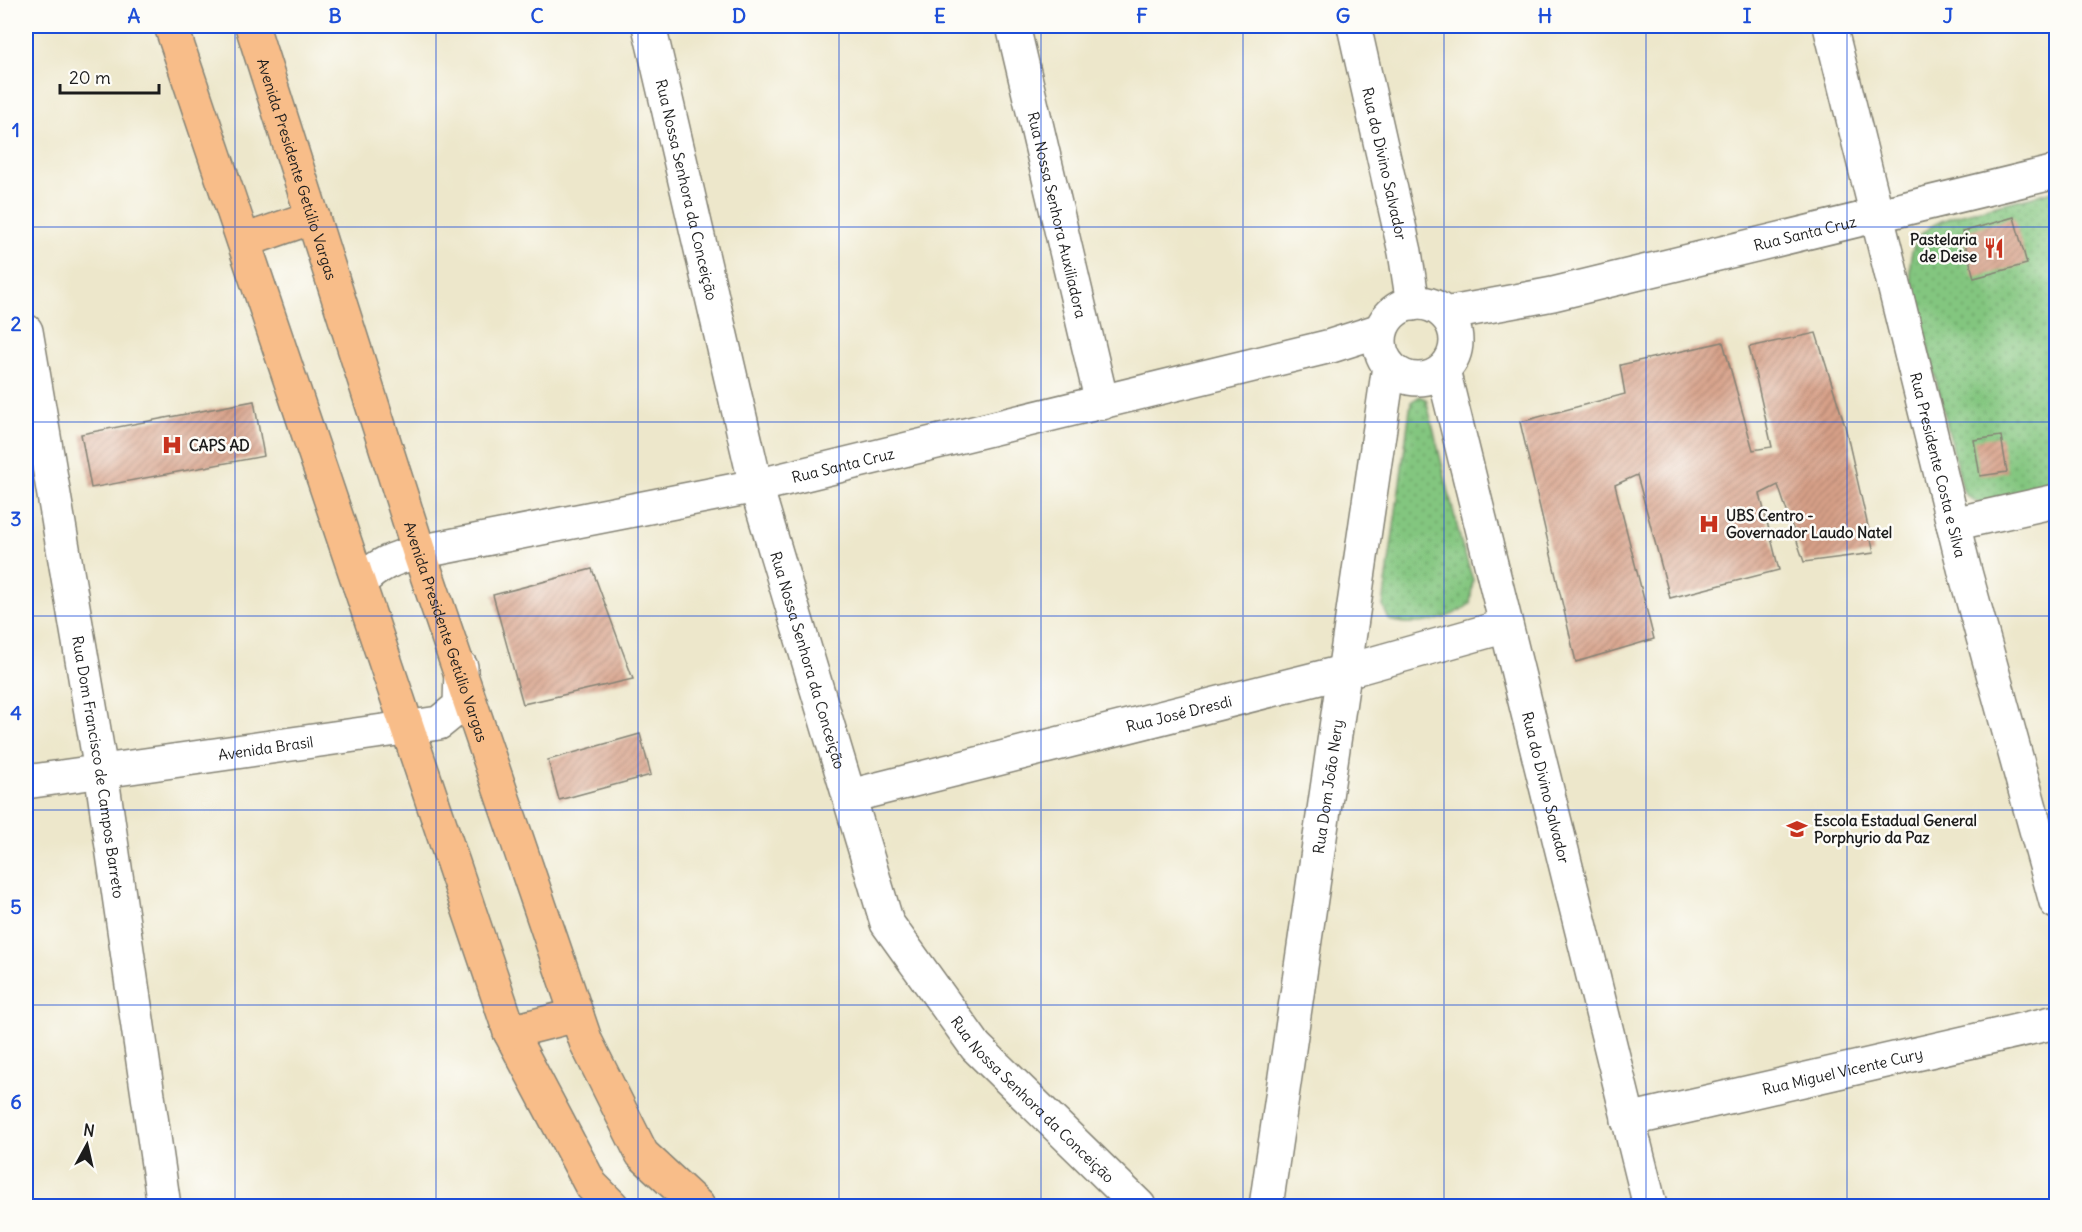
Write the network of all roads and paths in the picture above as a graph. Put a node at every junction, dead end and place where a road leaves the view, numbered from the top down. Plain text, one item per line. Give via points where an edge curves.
1 (171, 26) edge
2 (252, 26) edge
3 (649, 26) edge
4 (1013, 26) edge
5 (1354, 26) edge
6 (1830, 26) edge
7 (2056, 172) edge
8 (1876, 215) junction
9 (313, 217) junction
10 (244, 241) junction
11 (1413, 304) junction
12 (26, 331) edge
13 (1448, 342) junction
14 (1384, 351) junction
15 (1102, 403) junction
16 (756, 486) junction
17 (2056, 501) edge
18 (1953, 524) junction
19 (419, 552) junction
20 (359, 584) junction
21 (1506, 626) junction
22 (461, 667) junction
23 (1342, 672) junction
24 (408, 728) junction
25 (101, 771) junction
26 (26, 782) edge
27 (850, 796) junction
28 (2056, 902) edge
29 (577, 1015) junction
30 (2056, 1022) edge
31 (510, 1032) junction
32 (1628, 1120) junction
33 (164, 1206) edge
34 (612, 1206) edge
35 (698, 1206) edge
36 (1139, 1206) edge
37 (1266, 1206) edge
38 (1650, 1206) edge

1 - 10 main road
2 - 9 main road, Avenida Presidente Getúlio Vargas
3 - 16 street, Rua Nossa Senhora da Conceição
4 - 15 street, Rua Nossa Senhora Auxiliadora
5 - 11 street, Rua do Divino Salvador
6 - 8 street, Rua Presidente Costa e Silva
7 - 8 street, Rua Santa Cruz
8 - 13 street, Rua Santa Cruz via 1553,294
8 - 18 street, Rua Presidente Costa e Silva
9 - 10 main road
9 - 19 main road, Avenida Presidente Getúlio Vargas
10 - 20 main road
11 - 13 street via 1424,303
11 - 14 street via 1397,310
12 - 25 street, Rua Dom Francisco de Campos Barreto
13 - 14 street via 1421,379 1398,374
13 - 21 street, Rua do Divino Salvador
14 - 15 street, Rua Santa Cruz via 1331,346
14 - 23 street, Rua Dom João Nery
15 - 16 street, Rua Santa Cruz
16 - 19 street, Rua Santa Cruz
16 - 27 street, Rua Nossa Senhora da Conceição
17 - 18 street
18 - 28 street, Rua Presidente Costa e Silva
19 - 20 street, Rua Santa Cruz via 386,561
19 - 22 main road, Avenida Presidente Getúlio Vargas
20 - 24 main road
21 - 23 street, Rua José Dresdi
21 - 32 street, Rua do Divino Salvador
22 - 24 street, Avenida Brasil via 460,706 439,723
22 - 29 main road, Avenida Presidente Getúlio Vargas
23 - 27 street, Rua José Dresdi
23 - 37 street, Rua Dom João Nery
24 - 25 street, Avenida Brasil
24 - 31 main road
25 - 26 street, Avenida Brasil
25 - 33 street, Rua Dom Francisco de Campos Barreto
27 - 36 street, Rua Nossa Senhora da Conceição via 887,923 976,1047
29 - 31 main road
29 - 35 main road, Avenida Presidente Getúlio Vargas via 586,1042 642,1154
30 - 32 street, Rua Miguel Vicente Cury
31 - 34 main road via 591,1185
32 - 38 street, Rua do Divino Salvador

